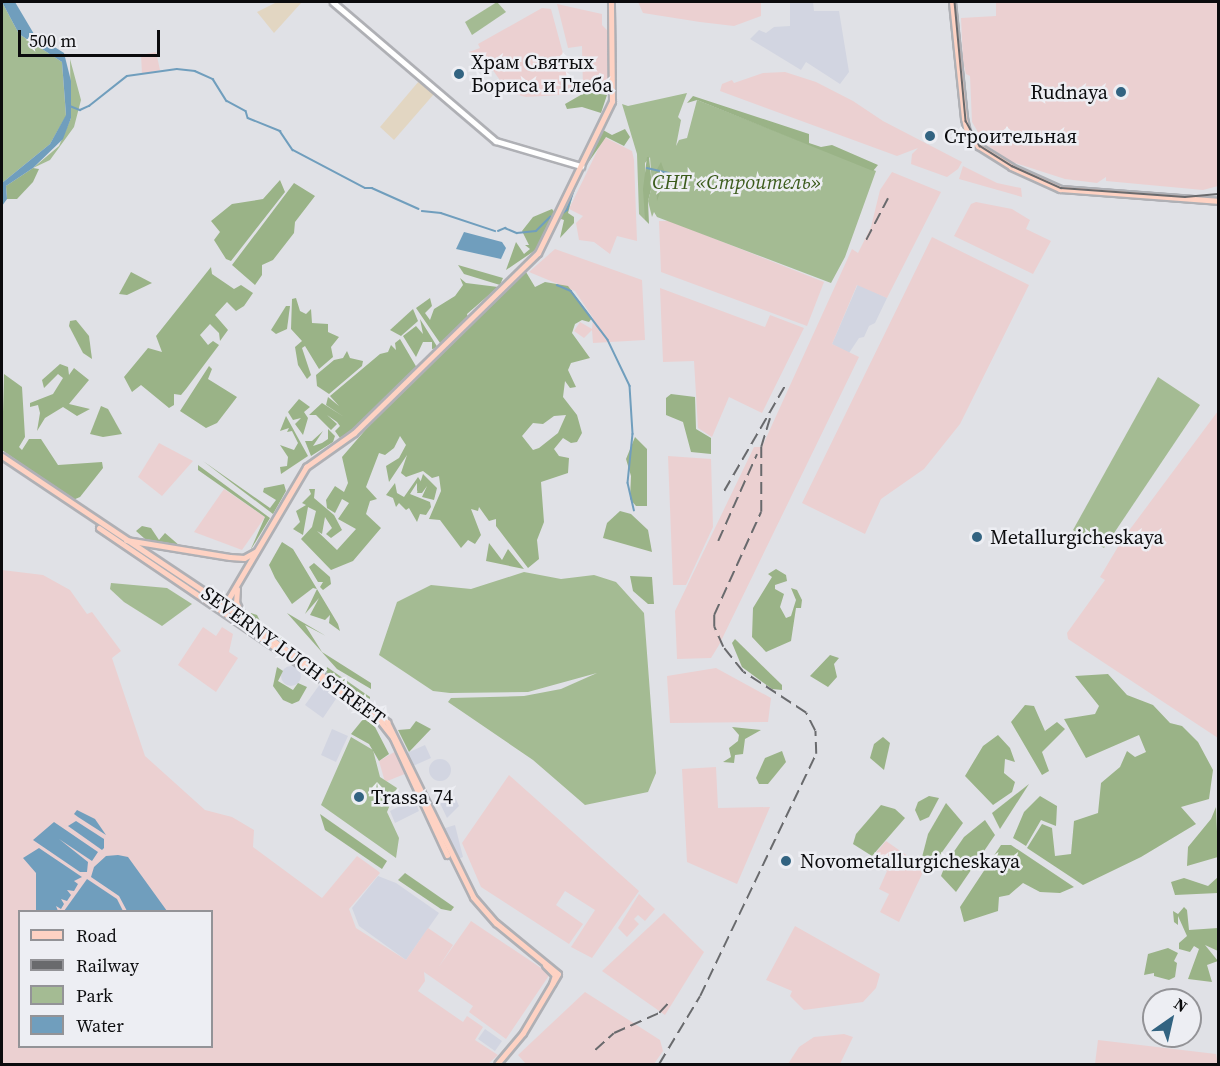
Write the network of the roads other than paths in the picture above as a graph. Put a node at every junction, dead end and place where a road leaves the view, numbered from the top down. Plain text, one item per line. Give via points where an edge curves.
1 (333, 2) edge
2 (611, 2) edge
3 (952, 2) edge
4 (581, 166) junction
5 (1218, 201) edge
6 (2, 458) edge
7 (121, 539) junction
8 (256, 551) junction
9 (160, 567) junction
10 (238, 584) junction
11 (223, 609) junction
12 (248, 623) junction
13 (260, 635) junction
14 (495, 1065) edge

1 - 4 main road via 496,141
2 - 4 main road via 612,101
3 - 5 main road via 955,56 971,138 995,158 1048,185
4 - 8 main road via 531,262 354,433 306,467
6 - 7 main road, SEVERNY LUCH STREET
6 - 9 main road, SEVERNY LUCH STREET
7 - 8 main road via 230,557 244,558
7 - 9 main road, SEVERNY LUCH STREET
8 - 10 main road
9 - 11 main road, SEVERNY LUCH STREET
10 - 11 main road
10 - 12 main road via 236,602
11 - 12 main road, SEVERNY LUCH STREET
11 - 13 main road, SEVERNY LUCH STREET
12 - 13 main road, SEVERNY LUCH STREET
13 - 14 main road, SEVERNY LUCH STREET via 387,722 473,897 496,924 557,975 523,1033

